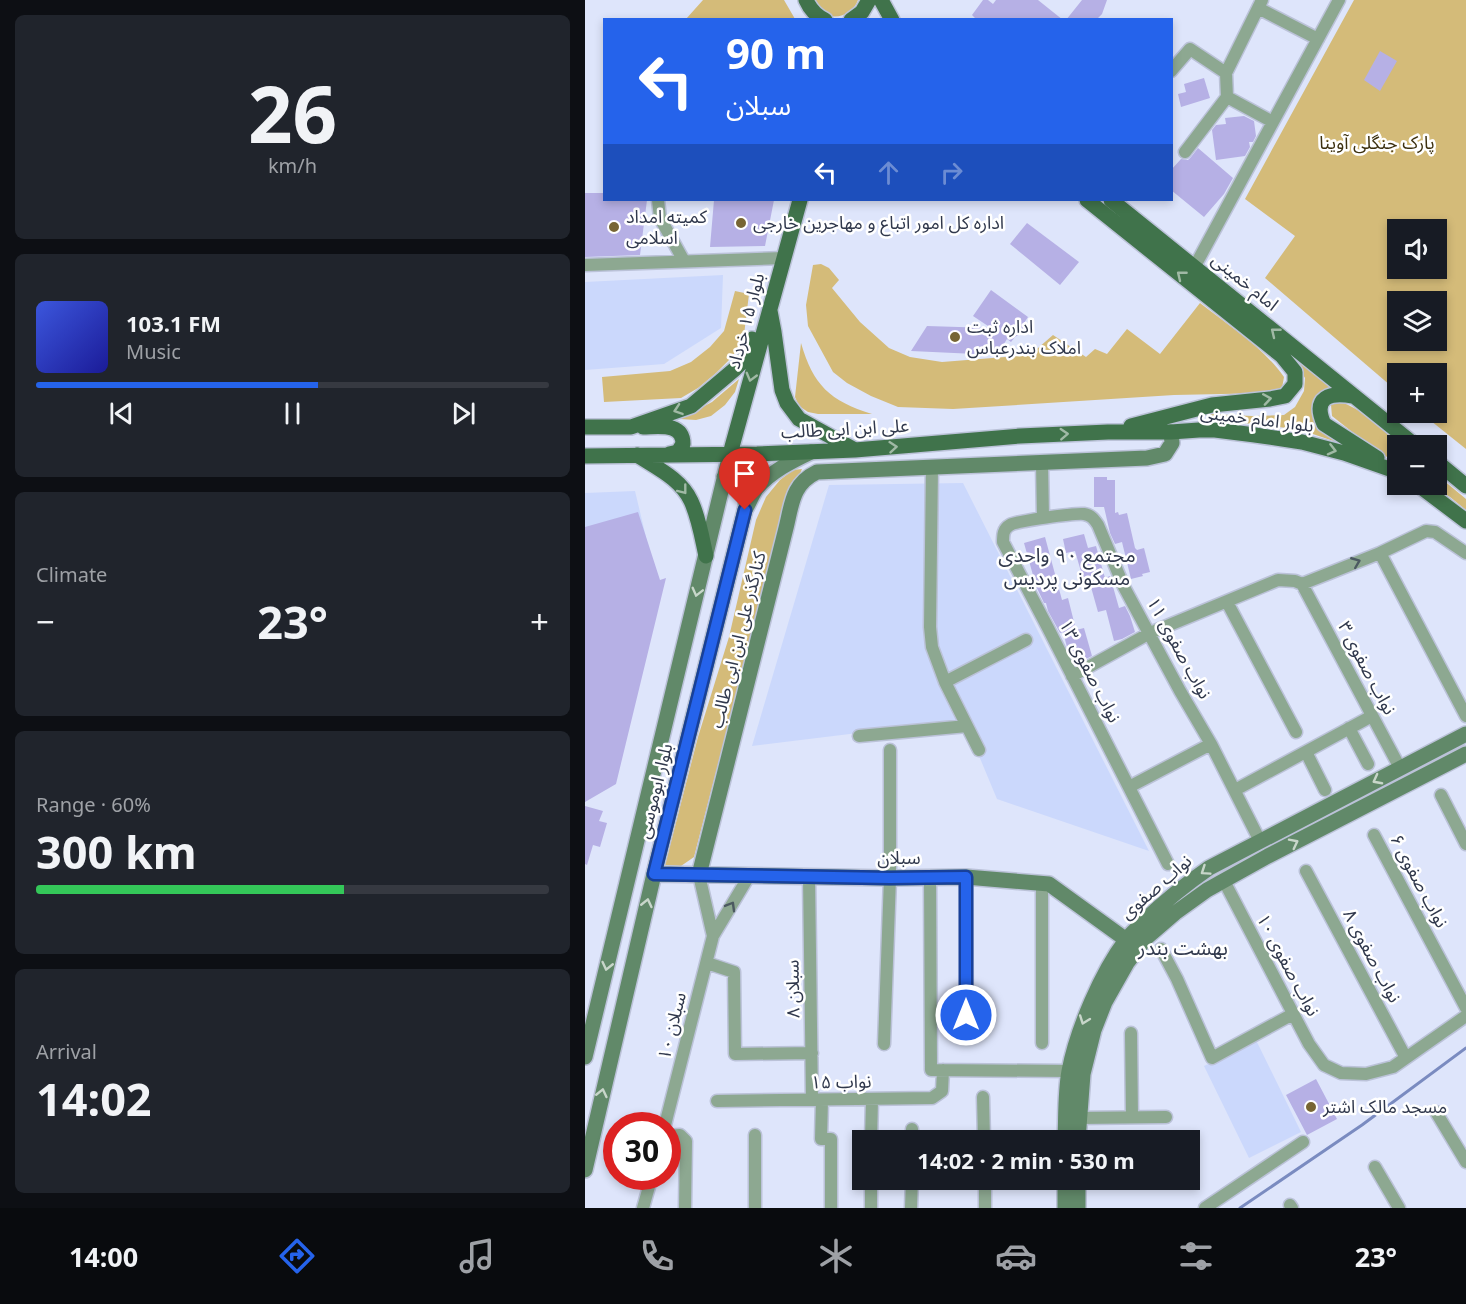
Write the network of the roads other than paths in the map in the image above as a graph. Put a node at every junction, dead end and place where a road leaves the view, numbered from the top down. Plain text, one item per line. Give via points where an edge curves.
1 (870, 0) edge
2 (881, 0) edge
3 (1339, 0) edge
4 (1260, 4) edge
5 (854, 18) edge
6 (891, 18) edge
7 (1318, 39) junction
8 (1173, 69) edge
9 (1226, 73) junction
10 (1227, 97) junction
11 (1273, 122) junction
12 (1185, 152) dead end
13 (659, 201) edge
14 (800, 201) edge
15 (1088, 201) edge
16 (1112, 201) edge
17 (784, 258) junction
18 (684, 261) junction
19 (585, 266) edge
20 (1195, 266) junction
21 (769, 308) junction
22 (1353, 396) junction
23 (631, 427) junction
24 (585, 428) edge
25 (1108, 432) junction
26 (1171, 432) junction
27 (1402, 435) edge
28 (855, 450) junction
29 (811, 452) junction
30 (669, 454) junction
31 (730, 454) junction
32 (637, 455) junction
33 (585, 456) edge
34 (1042, 463) junction
35 (1387, 465) edge
36 (932, 467) junction
37 (1387, 468) edge
38 (1447, 470) edge
39 (724, 477) junction
40 (1466, 486) edge
41 (1432, 495) edge
42 (745, 510) junction
43 (1043, 518) junction
44 (1466, 521) edge
45 (1380, 553) junction
46 (1466, 554) edge
47 (706, 556) junction
48 (1302, 584) junction
49 (1227, 602) junction
50 (1150, 633) junction
51 (1026, 640) dead end
52 (1073, 676) junction
53 (945, 682) junction
54 (1466, 716) edge
55 (1372, 717) junction
56 (967, 726) junction
57 (1349, 728) junction
58 (1296, 732) dead end
59 (1466, 734) edge
60 (859, 736) dead end
61 (1211, 744) junction
62 (889, 750) dead end
63 (979, 750) dead end
64 (1307, 752) junction
65 (1466, 754) edge
66 (1368, 764) dead end
67 (1399, 768) junction
68 (1408, 784) junction
69 (1129, 787) junction
70 (1235, 790) junction
71 (1325, 790) dead end
72 (1441, 795) dead end
73 (1374, 835) dead end
74 (1260, 841) junction
75 (1466, 844) edge
76 (1268, 856) junction
77 (1168, 864) dead end
78 (1306, 871) dead end
79 (654, 874) junction
80 (699, 875) junction
81 (749, 876) junction
82 (809, 877) junction
83 (930, 877) junction
84 (966, 877) junction
85 (890, 878) junction
86 (1224, 880) junction
87 (1042, 883) junction
88 (713, 936) junction
89 (1132, 944) junction
90 (1161, 949) dead end
91 (707, 963) junction
92 (1466, 1008) edge
93 (1293, 1014) junction
94 (1466, 1016) edge
95 (1131, 1033) dead end
96 (967, 1037) dead end
97 (1043, 1043) dead end
98 (884, 1044) dead end
99 (811, 1053) junction
100 (585, 1057) edge
101 (1405, 1058) junction
102 (937, 1070) junction
103 (1069, 1071) junction
104 (983, 1097) dead end
105 (817, 1100) junction
106 (872, 1100) junction
107 (717, 1101) dead end
108 (668, 1112) edge
109 (1435, 1112) dead end
110 (1132, 1117) junction
111 (1166, 1117) dead end
112 (871, 1130) edge
113 (984, 1130) edge
114 (1072, 1130) edge
115 (1074, 1130) edge
116 (1084, 1130) edge
117 (681, 1135) edge
118 (755, 1135) dead end
119 (1303, 1142) dead end
120 (1466, 1162) edge
121 (1375, 1167) dead end
122 (585, 1170) edge
123 (648, 1190) edge
124 (871, 1190) edge
125 (912, 1190) edge
126 (985, 1190) edge
127 (1065, 1190) edge
128 (1078, 1190) edge
129 (643, 1208) edge
130 (685, 1208) edge
131 (755, 1208) edge
132 (831, 1208) edge
133 (871, 1208) edge
134 (911, 1208) edge
135 (985, 1208) edge
136 (1065, 1208) edge
137 (1078, 1208) edge
138 (1205, 1208) edge
139 (1399, 1208) edge

1 - 5 main road
2 - 6 main road
3 - 7 street
4 - 7 street
4 - 9 street
7 - 11 street
8 - 9 street via 1190,49
9 - 10 street
10 - 11 street
10 - 12 street
11 - 20 street
13 - 18 street via 660,218
14 - 17 main road, بلوار ۱۵ خرداد
25 -> 15 main road via 1212,405 1285,396 1295,384 1295,372 1282,356
16 - 20 main road, امام خمینی
17 - 18 street
17 - 21 main road, بلوار ۱۵ خرداد
18 - 19 street
22 -> 20 main road, امام خمینی
21 -> 23 main road via 757,322 747,357 735,369 691,406
21 - 28 main road via 787,403 799,418
21 -> 31 main road, بلوار ۱۵ خرداد
22 - 27 main road
22 - 35 main road via 1327,397 1320,405 1324,424
23 - 24 main road
23 - 30 main road via 670,427 679,431 683,444 678,452
25 - 26 main road, بلوار امام خمینی
28 -> 25 main road, علی ابن ابی طالب
26 - 34 street, کنارگذر علی ابن ابی طالب via 1172,443 1165,454
26 -> 37 main road, بلوار امام خمینی via 1215,430 1302,442
28 - 29 main road, علی ابن ابی طالب
29 - 31 main road, علی ابن ابی طالب
29 - 42 street, بلوار ابوموسی via 773,474 756,489
30 - 31 main road, علی ابن ابی طالب
30 - 32 main road, علی ابن ابی طالب
31 - 39 street, بلوار ابوموسی
32 - 33 main road, علی ابن ابی طالب
32 -> 47 main road via 684,490 696,515
34 - 36 street, کنارگذر علی ابن ابی طالب
34 - 43 street
36 - 53 street via 930,627 932,647
36 - 80 street, کنارگذر علی ابن ابی طالب via 817,472 797,487
38 - 40 main road
39 - 42 street via 740,475 746,482
39 - 47 street, بلوار ابوموسی
41 - 44 main road
42 - 79 street, بلوار ابوموسی
43 - 50 street, نواب صفوی ۱۱ via 1085,514 1092,517
43 - 52 street, نواب صفوی ۱۳ via 1010,525 1003,532 1003,542
45 - 46 street via 1426,531 1435,532
48 -> 45 street
45 - 54 street
47 -> 100 street, بلوار ابوموسی
48 - 49 street via 1278,580
48 - 55 street, نواب صفوی ۳
49 - 50 street
49 - 58 street
50 - 52 street
50 - 61 street, نواب صفوی ۱۱
51 - 53 street
52 - 69 street, نواب صفوی ۱۳
53 - 56 street
55 - 57 street
55 - 67 street, نواب صفوی ۳
56 - 60 street
56 - 63 street
57 - 64 street
57 - 66 street
59 - 67 street, نواب صفوی
61 - 69 street
61 - 70 street, نواب صفوی ۱۱
62 - 85 street
64 - 70 street
64 - 71 street
65 - 68 street, نواب صفوی
67 - 68 street
67 -> 74 street, نواب صفوی
76 -> 68 street, نواب صفوی
69 - 77 street, نواب صفوی ۱۳
70 - 74 street, نواب صفوی ۱۱
72 - 75 street
73 - 92 street, نواب صفوی ۶
74 - 76 street
74 -> 89 street, نواب صفوی via 1181,888
76 - 86 street, نواب صفوی
78 - 101 street, نواب صفوی ۸
79 - 80 street, سبلان
122 -> 79 street, بلوار ابوموسی
80 - 81 street, سبلان
80 - 88 street, سبلان ۱۰
81 - 82 street, سبلان
88 -> 81 street, سبلان ۱۰
82 - 85 street, سبلان
82 - 99 street, سبلان ۸
83 - 84 street, سبلان
83 - 85 street, سبلان
83 - 102 street
84 - 87 street, سبلان
84 - 96 street
85 - 98 street
86 - 89 street, نواب صفوی via 1146,938
86 - 93 street, نواب صفوی ۱۰
87 - 89 street, سبلان via 1049,884
87 - 97 street
88 - 91 street, سبلان ۱۰
89 -> 103 street, نواب صفوی via 1102,980 1085,1015
89 - 115 street, نواب صفوی via 1127,963 1094,1030
90 - 93 street via 1212,1058
91 - 99 street via 734,972 735,1054
91 - 108 street, سبلان ۱۰
93 - 101 street, نواب صفوی ۱۰ via 1324,1065 1341,1073 1366,1074 1393,1067
94 - 101 street
95 - 110 street
99 - 105 street, سبلان ۸
102 - 103 street
102 - 106 street, نواب ۱۵ via 942,1091 932,1098
103 - 114 street, نواب صفوی via 1066,1100
104 - 113 street
105 - 106 street, نواب ۱۵
105 - 107 street, نواب ۱۵
105 - 132 street, سبلان ۸ via 821,1139 831,1139
106 - 112 street
109 - 120 street
110 - 111 street
110 - 116 street
117 - 130 street via 686,1141
118 - 131 street
119 - 138 street
121 - 139 street
123 - 129 street
124 - 133 street
125 - 134 street
126 - 135 street
127 - 136 street
128 - 137 street

